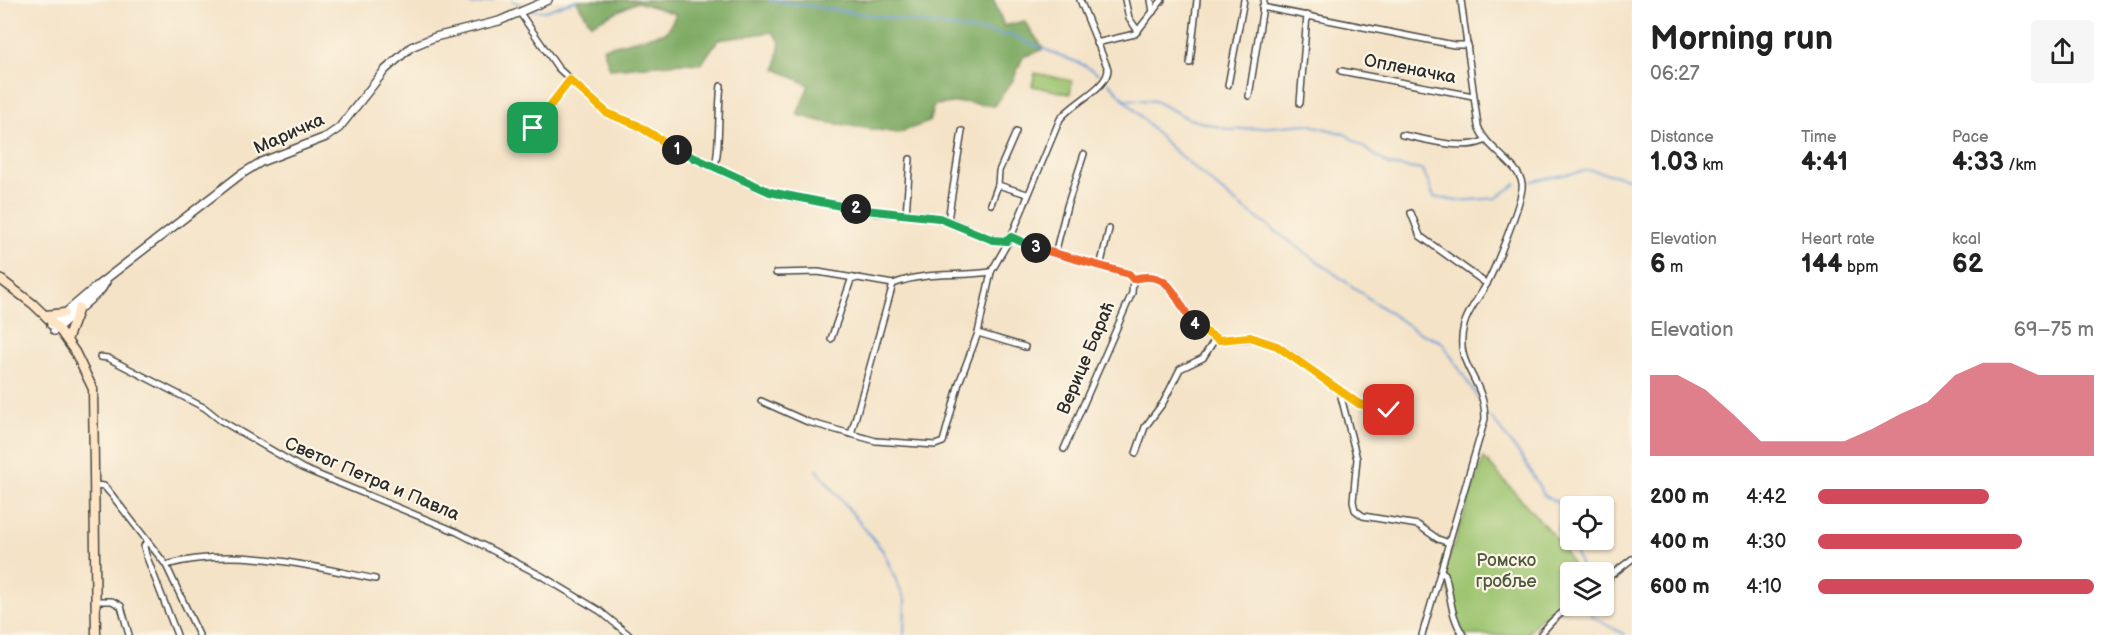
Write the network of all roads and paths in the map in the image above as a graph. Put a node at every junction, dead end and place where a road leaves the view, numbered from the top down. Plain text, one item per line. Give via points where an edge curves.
1 (548, 0) edge
2 (1080, 0) edge
3 (1125, 0) edge
4 (1151, 0) edge
5 (1162, 0) edge
6 (1197, 0) edge
7 (1244, 0) edge
8 (1461, 0) edge
9 (1263, 3) edge
10 (522, 12) junction
11 (1153, 12) junction
12 (1307, 15) junction
13 (1138, 31) junction
14 (1096, 43) junction
15 (1468, 45) junction
16 (1190, 63) dead end
17 (1341, 71) dead end
18 (570, 80) junction
19 (1228, 85) dead end
20 (721, 86) dead end
21 (1249, 96) dead end
22 (1473, 96) junction
23 (1300, 103) dead end
24 (533, 128) dead end
25 (962, 131) dead end
26 (1016, 132) dead end
27 (1402, 135) dead end
28 (1484, 141) junction
29 (1084, 154) dead end
30 (910, 159) dead end
31 (714, 167) junction
32 (998, 185) junction
33 (1027, 194) junction
34 (991, 204) dead end
35 (1411, 213) dead end
36 (906, 214) junction
37 (948, 220) junction
38 (1109, 229) dead end
39 (1009, 239) junction
40 (1055, 254) junction
41 (1100, 267) junction
42 (991, 272) junction
43 (776, 273) dead end
44 (854, 278) junction
45 (0, 279) edge
46 (107, 279) junction
47 (1133, 279) junction
48 (893, 284) junction
49 (1487, 284) junction
50 (33, 304) junction
51 (79, 308) junction
52 (64, 313) junction
53 (46, 315) junction
54 (54, 327) junction
55 (978, 333) junction
56 (831, 339) dead end
57 (1215, 339) junction
58 (67, 340) junction
59 (1024, 347) dead end
60 (100, 357) dead end
61 (1339, 389) junction
62 (761, 401) dead end
63 (1399, 414) dead end
64 (94, 415) junction
65 (851, 434) junction
66 (1064, 449) dead end
67 (1136, 453) dead end
68 (95, 485) junction
69 (147, 541) junction
70 (1449, 543) junction
71 (1632, 559) edge
72 (166, 565) junction
73 (1441, 571) junction
74 (1614, 572) edge
75 (375, 579) dead end
76 (96, 601) junction
77 (1560, 615) edge
78 (96, 635) edge
79 (129, 635) edge
80 (177, 635) edge
81 (199, 635) edge
82 (629, 635) edge
83 (1422, 635) edge
84 (1463, 635) edge
85 (1540, 635) edge

1 - 10 street, Маричка
2 - 14 street
3 - 13 street via 1129,18
4 - 11 street
5 - 11 street
6 - 16 street
7 - 19 street
8 - 15 street
9 - 12 street
9 - 21 street
10 - 18 street via 549,58
10 - 46 street, Маричка via 435,37 401,54 339,128 261,162
11 - 13 street
12 - 15 street
12 - 23 street
13 - 14 street via 1131,37
14 - 33 street via 1108,77 1060,119
15 - 22 street
17 - 22 street, Опленачка
18 - 24 street
18 - 31 street via 607,113
20 - 31 street via 718,159
22 - 28 street
25 - 37 street
26 - 32 street via 999,171
27 - 28 street via 1450,143
28 - 49 street via 1519,174 1523,187
29 - 40 street
30 - 36 street
31 - 36 street via 752,186 789,197 875,213
32 - 33 street
32 - 34 street
33 - 39 street
35 - 49 street via 1420,236
36 - 37 street
37 - 39 street via 986,237
38 - 41 street
39 - 40 street
39 - 42 street
40 - 41 street
41 - 47 street via 1129,274
42 - 48 street via 963,276 925,274
42 - 55 street
43 - 44 street via 818,272
44 - 48 street
44 - 56 street via 848,285
45 - 50 main road
46 - 51 street, Маричка via 101,290
46 - 52 street, Маричка
47 - 57 street via 1150,277 1167,282 1191,320
47 - 66 street, Верице Бараћ via 1132,293
48 - 65 street
49 - 70 street via 1462,335 1463,358 1477,380 1485,409 1484,426
50 - 53 main road
50 - 54 main road
51 - 54 street, Маричка
51 - 58 main road
52 - 53 main road
52 - 54 street, Маричка
53 - 54 main road
54 - 58 main road
54 - 64 main road via 83,377
55 - 59 street
55 - 65 street via 958,383 942,443 876,441
57 - 61 street via 1250,337 1268,342 1286,350
57 - 67 street via 1203,358 1180,369 1145,427
58 - 64 main road via 93,389
60 - 82 street, Светог Петра и Павла via 205,408 308,471 466,536 600,611
61 - 63 street via 1363,406 1383,407
61 - 70 street via 1357,459 1355,510 1363,516 1418,525
62 - 65 street via 808,422
64 - 68 main road
68 - 69 street via 107,489
68 - 76 main road
69 - 72 street
69 - 80 street via 146,555
70 - 73 street
71 - 74 street
72 - 75 street via 220,557 275,559
72 - 81 street
73 - 83 street
73 - 84 street via 1449,590 1452,616
76 - 78 main road
76 - 79 street via 112,601 121,606
77 - 85 street

